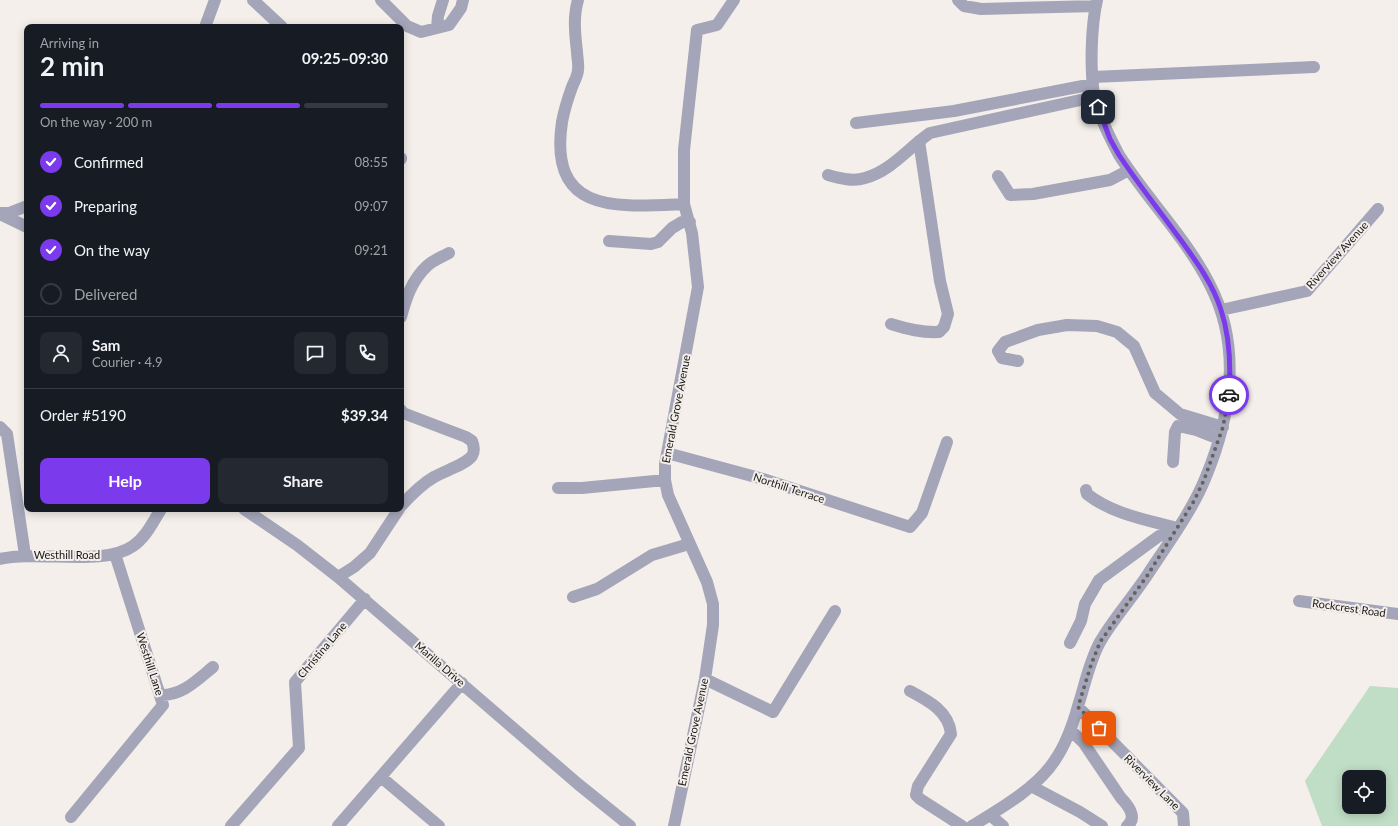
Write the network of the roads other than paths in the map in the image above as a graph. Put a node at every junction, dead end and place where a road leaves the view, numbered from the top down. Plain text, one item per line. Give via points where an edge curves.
1 (215, 0) edge
2 (252, 0) edge
3 (381, 0) edge
4 (444, 0) edge
5 (463, 0) edge
6 (578, 0) edge
7 (734, 0) edge
8 (958, 0) edge
9 (1097, 3) edge
10 (1045, 4) edge
11 (206, 24) edge
12 (279, 24) edge
13 (436, 28) junction
14 (1314, 67) dead end
15 (1093, 80) junction
16 (1094, 97) junction
17 (856, 123) dead end
18 (919, 141) junction
19 (1129, 170) junction
20 (828, 175) dead end
21 (998, 176) dead end
22 (684, 204) junction
23 (24, 207) edge
24 (1378, 209) dead end
25 (0, 213) edge
26 (690, 222) junction
27 (24, 225) edge
28 (610, 241) dead end
29 (449, 253) dead end
30 (404, 307) edge
31 (1221, 310) junction
32 (891, 324) dead end
33 (1018, 361) dead end
34 (404, 413) edge
35 (0, 426) edge
36 (1223, 427) junction
37 (1219, 440) junction
38 (946, 442) dead end
39 (667, 453) junction
40 (1174, 462) dead end
41 (664, 480) junction
42 (558, 488) dead end
43 (1086, 490) dead end
44 (404, 502) edge
45 (159, 512) edge
46 (248, 512) edge
47 (397, 512) edge
48 (1174, 533) junction
49 (689, 544) junction
50 (115, 554) junction
51 (25, 555) junction
52 (0, 559) edge
53 (338, 577) junction
54 (572, 597) dead end
55 (364, 599) junction
56 (1299, 601) dead end
57 (836, 611) dead end
58 (1398, 614) edge
59 (1070, 643) dead end
60 (213, 667) dead end
61 (705, 678) junction
62 (462, 683) junction
63 (910, 691) dead end
64 (160, 695) junction
65 (1078, 707) junction
66 (1070, 730) junction
67 (381, 777) junction
68 (1031, 786) junction
69 (990, 815) junction
70 (71, 817) dead end
71 (231, 826) edge
72 (338, 826) edge
73 (439, 826) edge
74 (630, 826) edge
75 (674, 826) edge
76 (962, 826) edge
77 (972, 826) edge
78 (1003, 826) edge
79 (1102, 826) edge
80 (1127, 826) edge
81 (1184, 826) edge

1 - 11 street
2 - 12 street
3 - 13 street via 407,26 421,32
4 - 13 street
5 - 13 street via 461,8 449,25
6 - 22 street via 574,24 578,70 562,122 560,147 566,176 576,190 590,199 633,206
7 - 22 street, Emerald Grove Avenue via 717,25 697,30 684,150
8 - 10 street via 964,6 981,9
9 - 10 street
9 - 15 street
14 - 15 street
15 - 16 street
15 - 17 street via 954,111
16 - 18 street via 930,133
16 - 19 street via 1110,139
18 - 20 street via 889,168 864,179 844,179
18 - 32 street via 940,281 948,314 944,327 939,332 912,331
19 - 21 street via 1110,180 1033,194 1010,195
19 - 31 street via 1199,265
22 - 26 street, Emerald Grove Avenue
23 - 25 street via 9,213
24 - 31 street, Riverview Avenue via 1306,291
25 - 27 street
26 - 28 street via 682,222 658,242 651,244
26 - 39 street, Emerald Grove Avenue via 698,287
29 - 30 street via 427,265 417,276
31 - 36 street via 1230,360 1229,394
33 - 36 street via 1002,358 998,351 1005,342 1038,330 1067,325 1097,326 1117,332 1134,346 1155,393 1180,414
34 - 44 street via 466,437 472,441 474,450 465,461 432,478
35 - 51 street via 6,434
36 - 37 street
37 - 40 street via 1196,430 1178,426
37 - 48 street via 1194,501
38 - 39 street, Northill Terrace via 922,513 910,527 763,479
39 - 41 street, Emerald Grove Avenue
41 - 42 street
41 - 49 street, Emerald Grove Avenue
43 - 48 street via 1087,494 1103,505
45 - 50 street, Westhill Road via 142,538 132,547
46 - 53 street, Marilla Drive
47 - 53 street via 370,553
48 - 59 street via 1159,536 1099,580 1085,604 1081,621
48 - 65 street via 1100,642
49 - 54 street via 652,554 597,589
49 - 61 street, Emerald Grove Avenue via 707,582 713,604 713,625
50 - 51 street, Westhill Road via 91,557
50 - 64 street, Westhill Lane
51 - 52 street, Westhill Road
53 - 55 street, Marilla Drive
55 - 62 street, Marilla Drive
55 - 71 street, Christina Lane via 295,682 299,748
56 - 58 street, Rockcrest Road
57 - 61 street via 773,712
60 - 64 street via 183,690 171,695
61 - 75 street, Emerald Grove Avenue
62 - 67 street
62 - 74 street, Marilla Drive
63 - 76 street via 936,707 948,723 951,734 918,786 916,795
64 - 70 street, Westhill Lane via 163,705
65 - 66 street
65 - 81 street, Riverview Lane via 1183,813
66 - 68 street via 1055,761
66 - 80 street via 1083,742 1121,798 1129,805 1132,816
67 - 72 street
67 - 73 street
68 - 69 street
68 - 79 street
69 - 77 street
69 - 78 street

